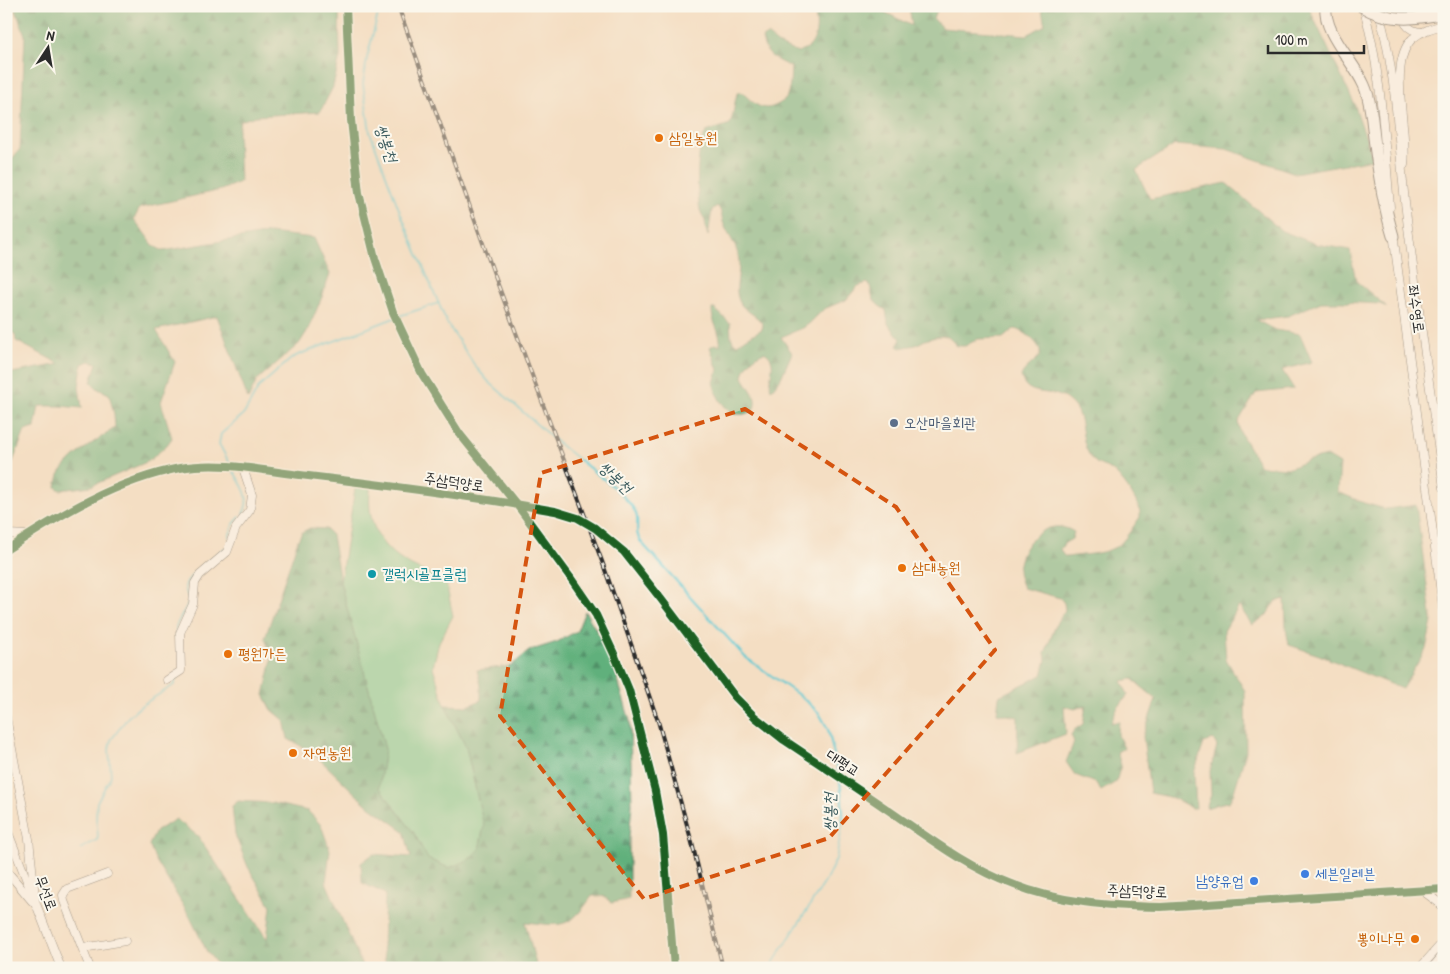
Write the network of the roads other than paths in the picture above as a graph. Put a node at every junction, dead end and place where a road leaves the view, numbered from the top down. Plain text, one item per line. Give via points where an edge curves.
1 (1326, 6) edge
2 (1362, 6) edge
3 (1377, 6) edge
4 (1406, 6) edge
5 (1444, 13) edge
6 (1444, 25) edge
7 (1422, 32) junction
8 (1402, 177) junction
9 (1393, 236) junction
10 (241, 468) junction
11 (1444, 488) edge
12 (6, 534) edge
13 (29, 534) junction
14 (14, 545) junction
15 (6, 550) edge
16 (6, 555) edge
17 (1444, 615) edge
18 (167, 680) dead end
19 (6, 717) edge
20 (812, 759) joint
21 (859, 790) joint
22 (6, 827) edge
23 (6, 870) edge
24 (107, 874) dead end
25 (1444, 882) edge
26 (1444, 889) edge
27 (1432, 890) junction
28 (1423, 891) junction
29 (36, 906) junction
30 (1444, 908) edge
31 (124, 941) dead end
32 (1442, 942) edge
33 (83, 948) junction
34 (1444, 954) edge
35 (61, 968) edge
36 (90, 968) edge
37 (1420, 968) edge
38 (1432, 968) edge

1 - 9 highway via 1330,28 1357,71 1368,96 1382,196
2 - 5 highway, bridge via 1376,14 1394,18
2 - 9 street, 좌수영로 via 1378,79
3 - 8 street, 좌수영로 via 1392,80
4 - 7 street via 1405,24
6 - 7 street
7 - 8 street via 1408,44 1400,68 1405,156
8 - 11 street, 좌수영로
9 - 17 street, 좌수영로
10 - 13 street, 주삼덕양로 via 199,466 138,480 106,493
10 - 18 street via 252,496 250,510 236,528 227,552 194,583 193,604 180,633 182,667
10 - 20 street, 주삼덕양로 via 517,505 555,511 585,522 605,534 624,552 746,710
12 - 13 street
13 - 14 street, 주삼덕양로
14 - 15 street, 주삼덕양로
14 - 16 street
19 - 29 street via 29,838
20 - 21 street, 대평교
21 - 28 street, 주삼덕양로 via 949,850 998,878 1026,889 1085,902 1162,907
22 - 29 street, 무선로
23 - 29 street
24 - 33 street via 64,892 63,899
25 - 27 street
26 - 27 street, 주삼덕양로
27 - 28 street, 주삼덕양로
28 - 30 street
29 - 35 street, 무선로
31 - 33 street
32 - 37 street
33 - 36 street
34 - 38 street

